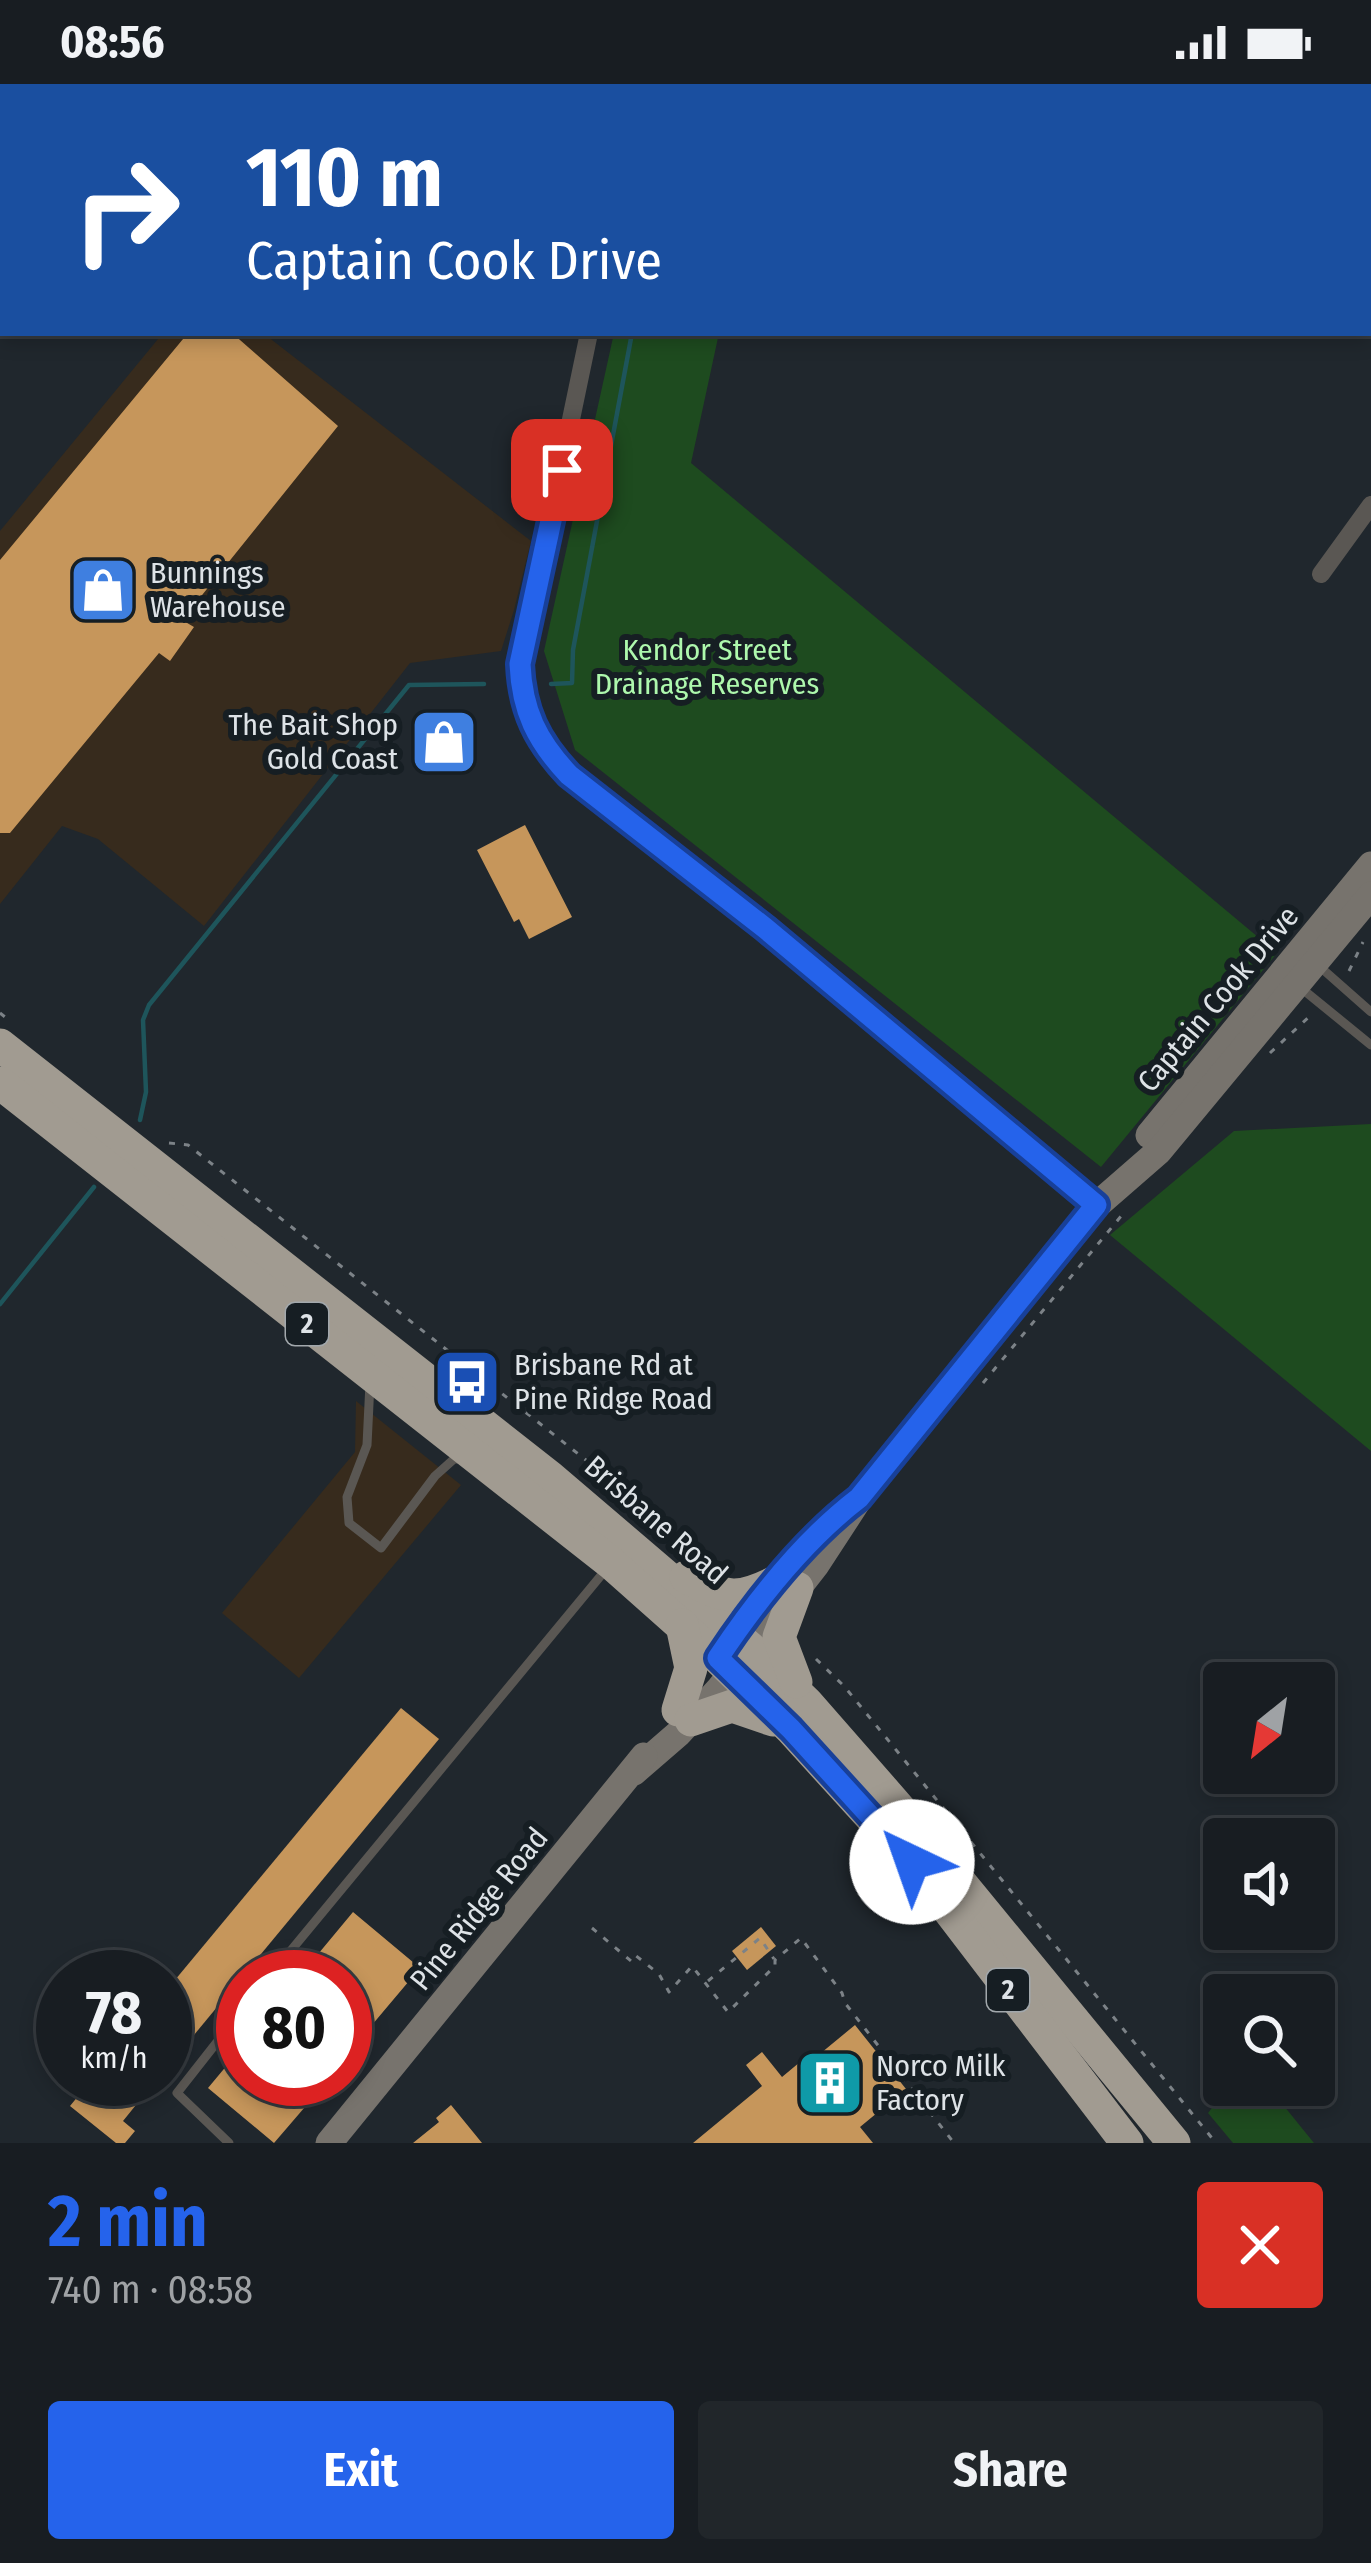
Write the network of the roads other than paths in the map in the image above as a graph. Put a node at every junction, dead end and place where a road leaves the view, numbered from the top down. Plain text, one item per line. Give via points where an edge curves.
1 (588, 336) edge
2 (1371, 505) edge
3 (1321, 574) dead end
4 (1371, 866) edge
5 (1371, 895) edge
6 (1300, 968) junction
7 (1371, 1012) edge
8 (0, 1045) edge
9 (1371, 1045) edge
10 (0, 1083) edge
11 (1096, 1205) junction
12 (370, 1374) junction
13 (478, 1458) junction
14 (627, 1558) junction
15 (789, 1584) junction
16 (682, 1625) junction
17 (733, 1653) junction
18 (684, 1715) junction
19 (799, 1716) junction
20 (292, 1950) edge
21 (216, 2043) edge
22 (229, 2143) edge
23 (329, 2143) edge
24 (1127, 2143) edge
25 (1174, 2143) edge

1 - 11 street via 520,664 530,724 569,775
2 - 3 street
4 - 6 street, Captain Cook Drive
5 - 6 street, Captain Cook Drive
6 - 7 lane
6 - 9 lane
6 - 11 street, Captain Cook Drive via 1127,1192
8 - 14 highway, Brisbane Road / 2
10 - 12 highway, Brisbane Road / 2
11 - 15 street, Captain Cook Drive via 859,1498 832,1519
12 - 13 highway, Brisbane Road / 2
12 - 13 lane via 367,1445 347,1497 349,1523 381,1549 435,1476 454,1459
13 - 14 highway, Brisbane Road / 2
14 - 15 highway via 723,1596
14 - 16 highway, Brisbane Road / 2
14 - 17 highway, Brisbane Road / 2
14 - 20 lane
15 - 17 street, Captain Cook Drive
15 - 19 highway via 779,1646
16 - 17 highway, Brisbane Road / 2
16 - 18 highway via 691,1668
17 - 18 street, Pine Ridge Road
17 - 19 highway, Brisbane Road / 2
18 - 19 highway via 737,1706
18 - 23 street, Pine Ridge Road
19 - 24 highway, Brisbane Road / 2
19 - 25 highway, Brisbane Road / 2 via 918,1830
21 - 22 lane via 177,2093

